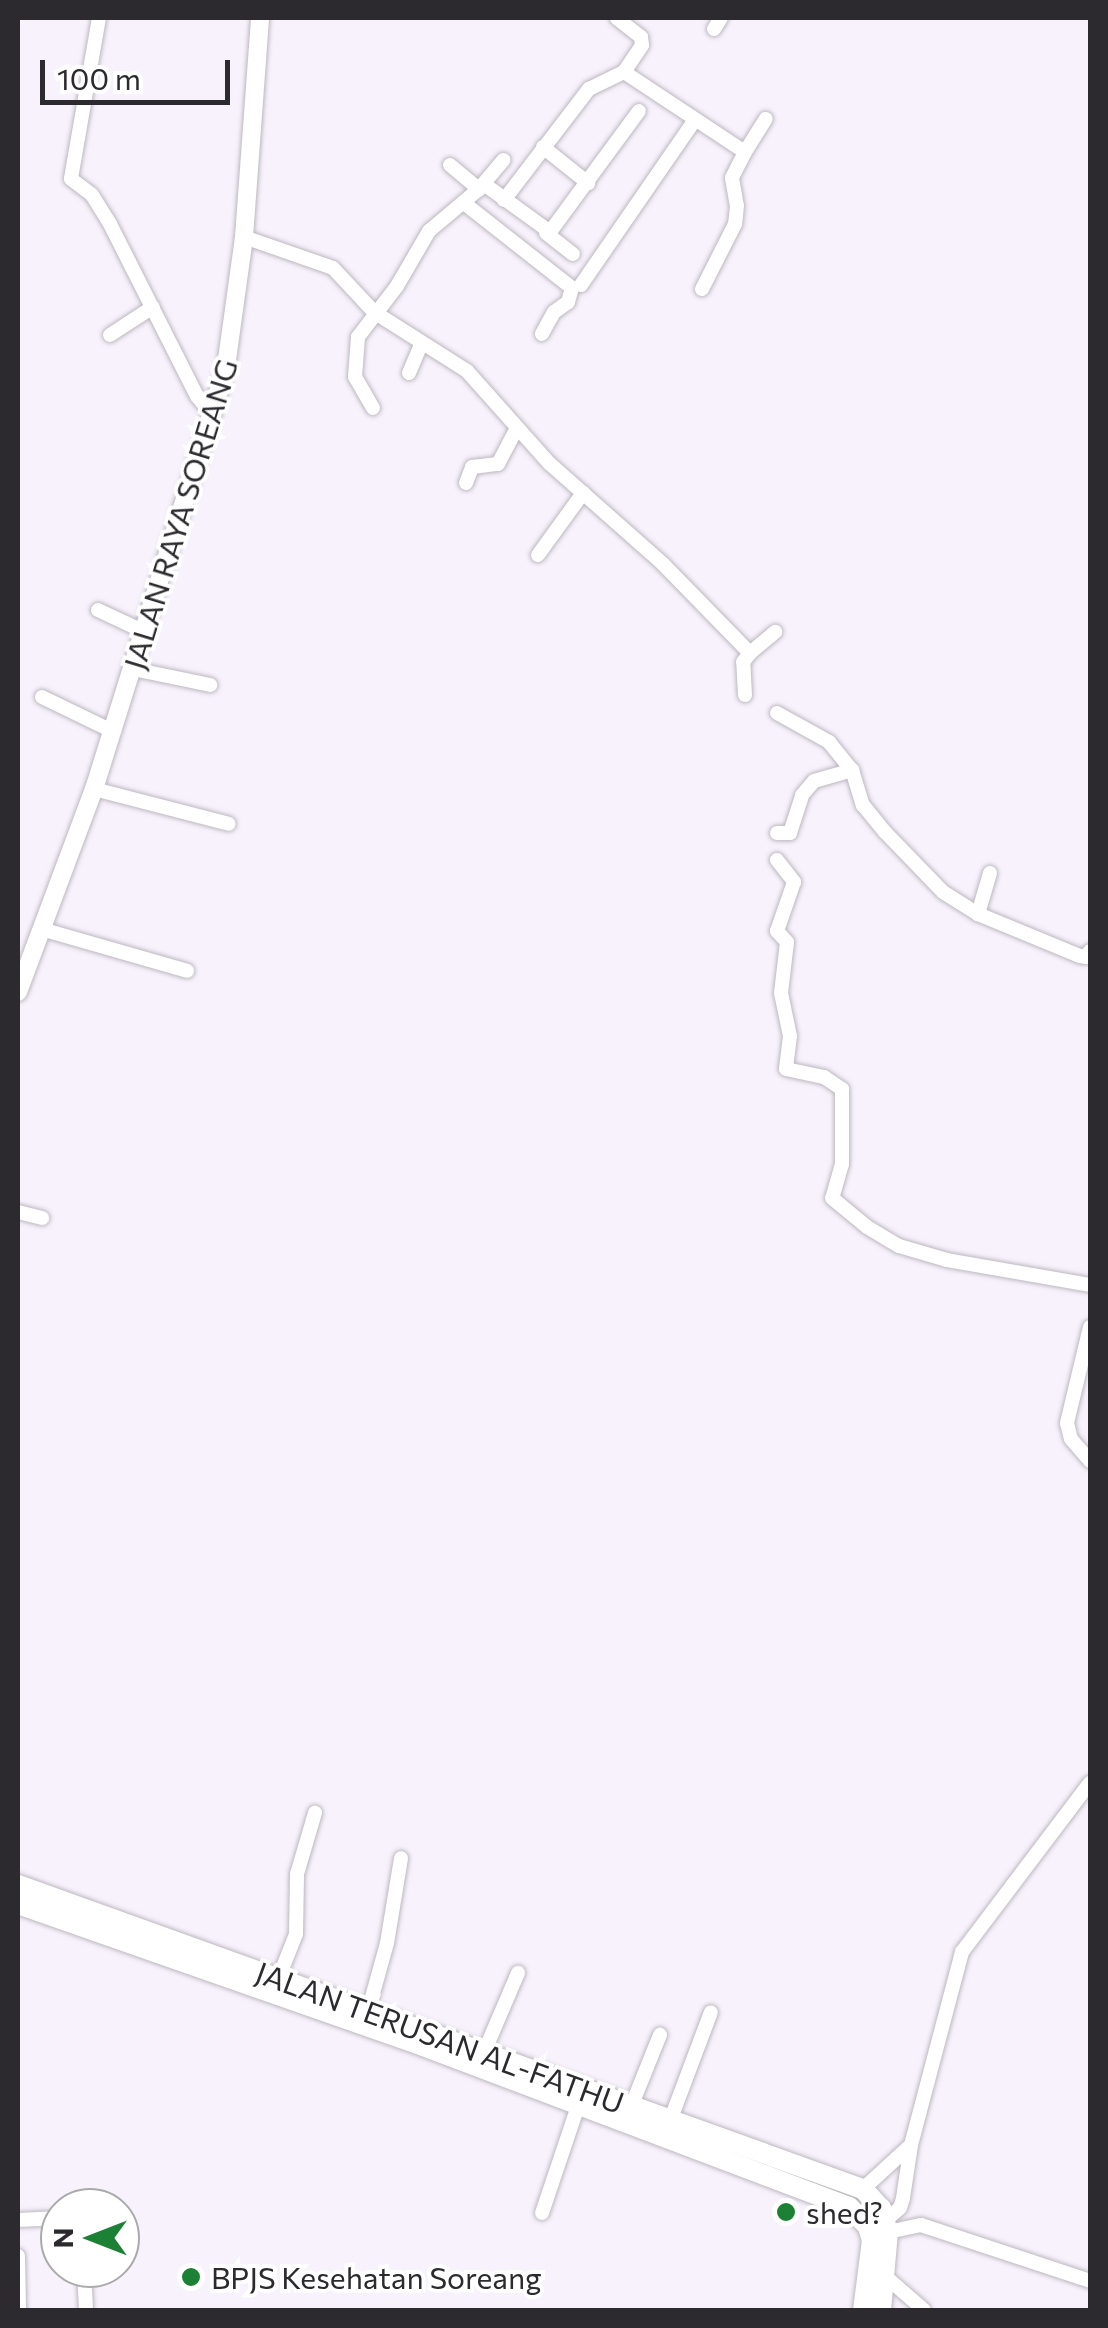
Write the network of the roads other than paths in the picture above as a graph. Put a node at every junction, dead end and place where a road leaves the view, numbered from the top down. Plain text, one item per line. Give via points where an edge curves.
1 (99, 18) edge
2 (260, 18) edge
3 (617, 18) edge
4 (624, 72) junction
5 (639, 110) dead end
6 (766, 119) dead end
7 (695, 120) junction
8 (543, 147) junction
9 (745, 152) junction
10 (503, 160) dead end
11 (450, 166) dead end
12 (588, 184) junction
13 (482, 186) junction
14 (504, 200) junction
15 (464, 203) junction
16 (546, 233) junction
17 (244, 237) junction
18 (573, 254) dead end
19 (581, 285) dead end
20 (702, 288) dead end
21 (153, 307) junction
22 (374, 312) junction
23 (542, 334) dead end
24 (110, 335) dead end
25 (421, 345) junction
26 (410, 373) dead end
27 (373, 408) dead end
28 (213, 416) junction
29 (517, 428) junction
30 (466, 483) dead end
31 (583, 493) junction
32 (538, 554) dead end
33 (98, 610) dead end
34 (145, 632) junction
35 (775, 632) dead end
36 (750, 653) junction
37 (133, 669) junction
38 (210, 684) dead end
39 (745, 695) dead end
40 (42, 697) dead end
41 (777, 714) dead end
42 (112, 732) junction
43 (852, 770) junction
44 (94, 789) junction
45 (228, 824) dead end
46 (777, 833) dead end
47 (778, 860) dead end
48 (990, 873) dead end
49 (978, 914) junction
50 (42, 929) junction
51 (1090, 950) edge
52 (187, 972) dead end
53 (18, 992) edge
54 (18, 1212) edge
55 (42, 1218) dead end
56 (1090, 1285) edge
57 (1090, 1327) edge
58 (1088, 1347) edge
59 (1090, 1461) edge
60 (1090, 1783) edge
61 (315, 1813) dead end
62 (401, 1858) dead end
63 (18, 1884) edge
64 (18, 1904) edge
65 (518, 1973) dead end
66 (279, 1977) junction
67 (369, 2008) junction
68 (345, 2009) junction
69 (712, 2012) dead end
70 (660, 2035) dead end
71 (485, 2050) junction
72 (581, 2098) junction
73 (632, 2107) junction
74 (670, 2121) junction
75 (911, 2145) junction
76 (863, 2188) junction
77 (542, 2213) dead end
78 (887, 2226) junction
79 (18, 2256) edge
80 (886, 2276) junction
81 (1090, 2281) edge
82 (19, 2310) edge
83 (864, 2310) edge
84 (881, 2310) edge
85 (924, 2310) edge

1 - 21 street via 70,179 92,194
2 - 17 main road, JALAN RAYA SOREANG
3 - 4 street via 642,40
4 - 7 street
4 - 8 street via 590,89
5 - 12 street
6 - 9 street
7 - 9 street
7 - 19 street
8 - 12 street
8 - 14 street
9 - 20 street via 732,178 735,224
10 - 13 street
11 - 13 street
12 - 16 street
13 - 14 street
13 - 15 street
14 - 16 street
15 - 22 street via 429,231
15 - 23 street via 572,288
16 - 18 street
17 - 22 street via 332,268
17 - 28 main road, JALAN RAYA SOREANG via 232,339
21 - 24 street
21 - 28 street
22 - 25 street
22 - 27 street via 353,360 358,388
25 - 26 street
25 - 29 street via 467,371
28 - 34 main road, JALAN RAYA SOREANG
29 - 30 street via 498,464 472,468
29 - 31 street
31 - 32 street
31 - 36 street
33 - 34 street
34 - 37 main road, JALAN RAYA SOREANG
35 - 36 street
36 - 39 street via 743,662
37 - 38 street
37 - 42 main road, JALAN RAYA SOREANG
40 - 42 street
41 - 43 street via 829,742
42 - 44 main road, JALAN RAYA SOREANG
43 - 46 street via 814,781 802,795 790,834
43 - 49 street via 862,805 885,832 943,892
44 - 45 street
44 - 50 main road, JALAN RAYA SOREANG
47 - 56 street via 794,882 778,931 787,942 781,993 790,1036 786,1069 824,1077 842,1089 842,1164 832,1198 900,1246
48 - 49 street
49 - 51 street via 1080,956
50 - 52 street
50 - 53 main road, JALAN RAYA SOREANG
54 - 55 street
57 - 58 street
58 - 59 street via 1067,1423
60 - 75 street via 962,1952
61 - 66 street via 297,1874 296,1934
62 - 67 street
63 - 66 highway, JALAN TERUSAN AL-FATHU
64 - 68 highway, JALAN TERUSAN AL-FATHU
65 - 71 street
66 - 68 highway, JALAN TERUSAN AL-FATHU
67 - 68 highway, JALAN TERUSAN AL-FATHU
67 - 71 highway, JALAN TERUSAN AL-FATHU
68 - 72 highway, JALAN TERUSAN AL-FATHU
69 - 74 street
70 - 73 street
71 - 72 highway, JALAN TERUSAN AL-FATHU
72 - 73 highway, JALAN TERUSAN AL-FATHU
72 - 77 street
72 - 83 highway, JALAN TERUSAN AL-FATHU via 848,2208 872,2240
73 - 74 highway, JALAN TERUSAN AL-FATHU
74 - 76 highway, JALAN TERUSAN AL-FATHU
75 - 76 street
75 - 78 street via 901,2205
76 - 78 highway
78 - 80 highway
78 - 81 street via 921,2225
79 - 82 street
80 - 84 highway
80 - 85 street

